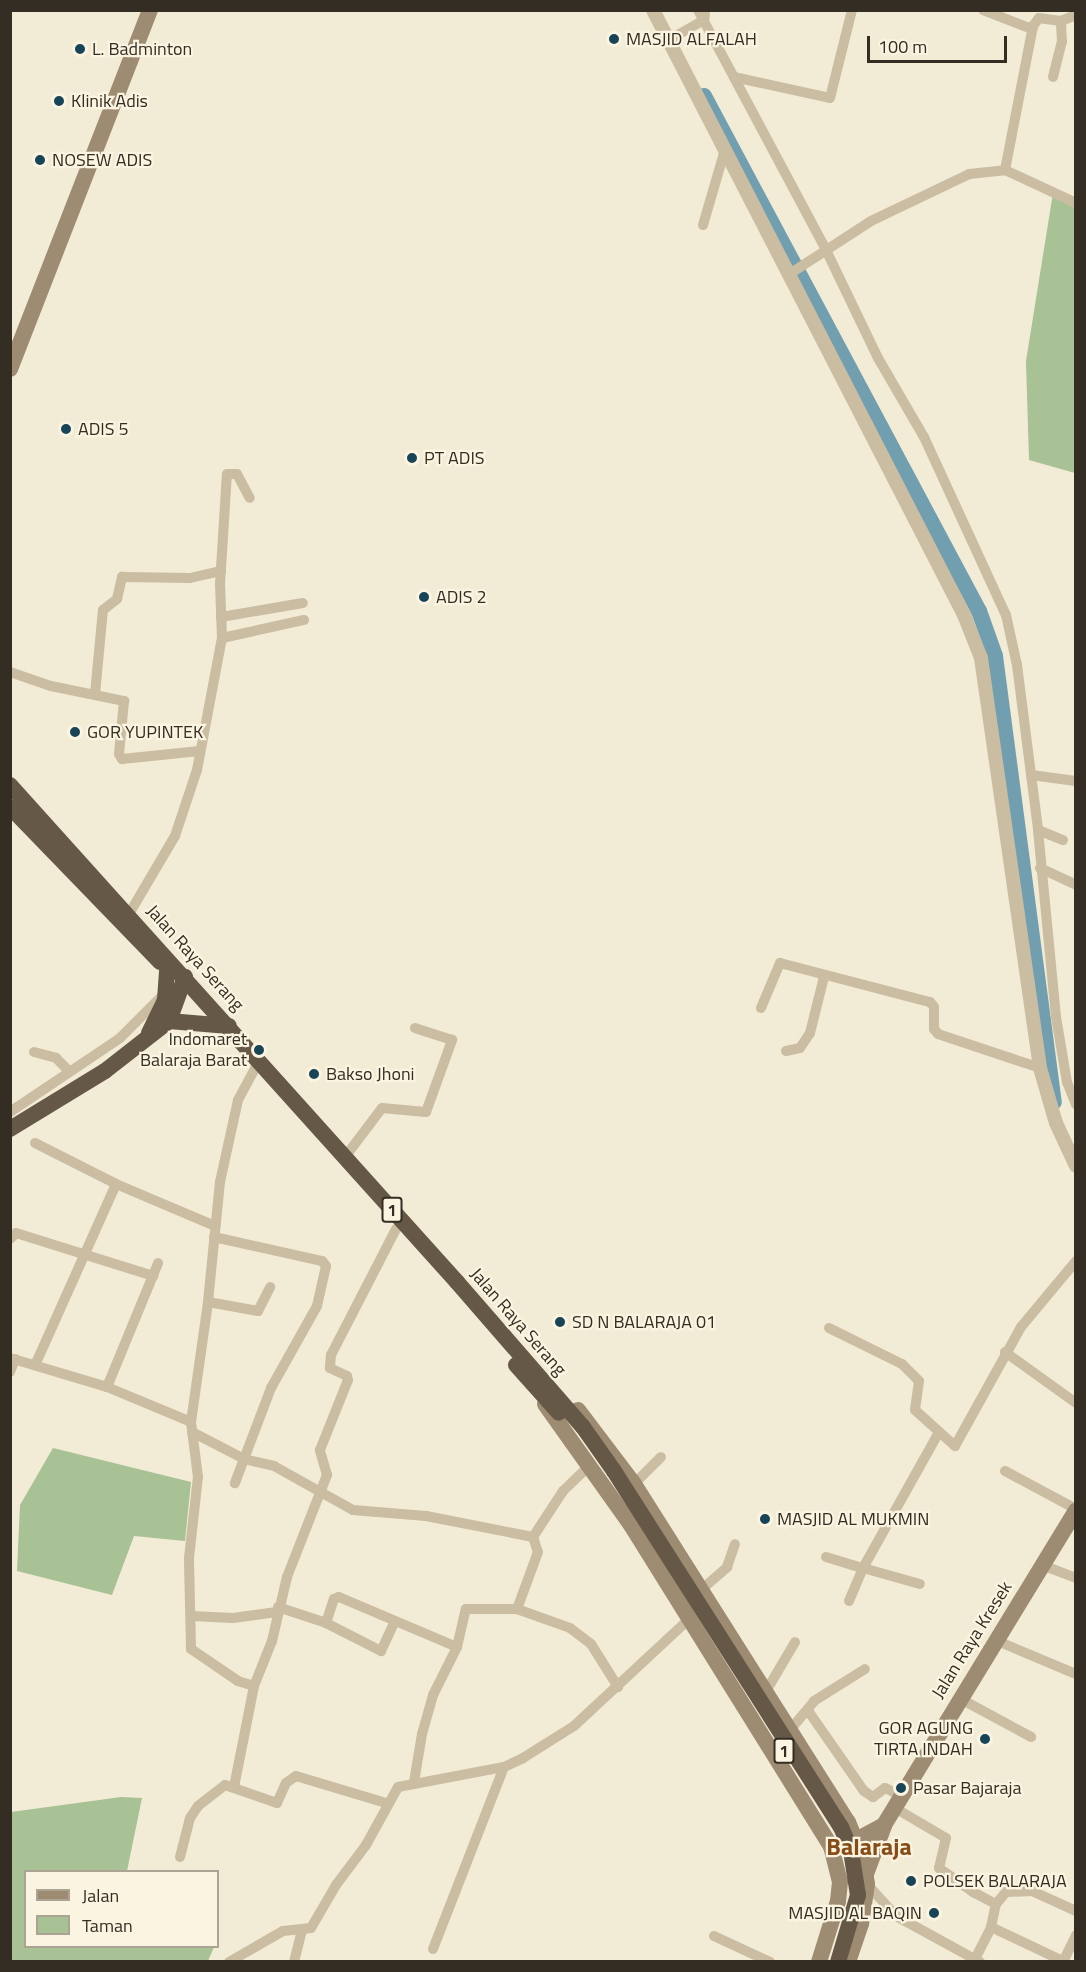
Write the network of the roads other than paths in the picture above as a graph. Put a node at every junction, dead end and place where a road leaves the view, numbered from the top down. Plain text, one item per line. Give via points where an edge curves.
1 (150, 10) edge
2 (653, 10) edge
3 (852, 10) edge
4 (983, 10) edge
5 (702, 14) edge
6 (1076, 15) edge
7 (1061, 21) junction
8 (1032, 29) junction
9 (670, 40) junction
10 (734, 77) junction
11 (1053, 77) dead end
12 (725, 150) junction
13 (1006, 165) junction
14 (1076, 203) edge
15 (703, 225) dead end
16 (820, 252) junction
17 (792, 273) junction
18 (10, 369) edge
19 (250, 498) dead end
20 (221, 571) junction
21 (303, 603) dead end
22 (221, 617) junction
23 (304, 620) dead end
24 (222, 638) junction
25 (10, 672) edge
26 (95, 694) junction
27 (200, 751) junction
28 (1031, 775) junction
29 (1076, 781) edge
30 (10, 784) edge
31 (10, 807) edge
32 (1038, 830) junction
33 (1063, 840) dead end
34 (1040, 867) junction
35 (86, 877) junction
36 (1076, 885) edge
37 (129, 914) junction
38 (824, 977) junction
39 (178, 986) junction
40 (761, 1008) dead end
41 (222, 1027) junction
42 (415, 1028) dead end
43 (158, 1030) junction
44 (786, 1051) dead end
45 (34, 1052) dead end
46 (256, 1065) junction
47 (1040, 1068) junction
48 (69, 1071) junction
49 (1076, 1104) edge
50 (11, 1112) edge
51 (10, 1129) edge
52 (35, 1143) dead end
53 (341, 1160) junction
54 (1076, 1166) edge
55 (116, 1184) junction
56 (373, 1197) junction
57 (396, 1229) junction
58 (215, 1232) junction
59 (10, 1239) edge
60 (83, 1253) junction
61 (1076, 1261) edge
62 (158, 1263) dead end
63 (153, 1276) junction
64 (270, 1287) dead end
65 (208, 1302) junction
66 (830, 1328) dead end
67 (1005, 1352) junction
68 (13, 1358) edge
69 (36, 1363) junction
70 (521, 1364) junction
71 (10, 1372) edge
72 (107, 1387) junction
73 (1076, 1403) edge
74 (191, 1427) junction
75 (580, 1429) junction
76 (939, 1432) junction
77 (661, 1457) dead end
78 (244, 1459) junction
79 (590, 1465) junction
80 (1005, 1471) dead end
81 (235, 1483) dead end
82 (634, 1484) junction
83 (319, 1492) junction
84 (1076, 1510) edge
85 (533, 1537) junction
86 (735, 1544) dead end
87 (825, 1557) dead end
88 (1042, 1565) junction
89 (862, 1568) junction
90 (1076, 1578) edge
91 (920, 1584) dead end
92 (701, 1590) junction
93 (849, 1601) dead end
94 (517, 1609) junction
95 (278, 1610) junction
96 (192, 1616) junction
97 (689, 1619) junction
98 (395, 1621) junction
99 (326, 1623) junction
100 (726, 1631) junction
101 (996, 1640) junction
102 (795, 1642) dead end
103 (457, 1647) junction
104 (708, 1648) junction
105 (865, 1669) dead end
106 (1076, 1674) edge
107 (254, 1686) junction
108 (618, 1687) junction
109 (765, 1692) junction
110 (959, 1698) junction
111 (809, 1712) junction
112 (790, 1730) junction
113 (1031, 1737) dead end
114 (504, 1767) junction
115 (414, 1782) junction
116 (234, 1787) junction
117 (833, 1795) junction
118 (899, 1802) junction
119 (386, 1803) junction
120 (807, 1804) junction
121 (884, 1825) junction
122 (857, 1842) junction
123 (831, 1846) junction
124 (180, 1857) dead end
125 (866, 1879) junction
126 (996, 1904) junction
127 (1076, 1911) edge
128 (991, 1927) junction
129 (302, 1929) junction
130 (1076, 1935) edge
131 (714, 1936) dead end
132 (433, 1949) dead end
133 (978, 1960) edge
134 (1063, 1961) edge
135 (229, 1962) edge
136 (294, 1962) edge
137 (770, 1962) edge
138 (819, 1962) edge
139 (829, 1962) edge
140 (838, 1962) edge
141 (848, 1962) edge

1 - 18 main road
2 - 9 street
3 - 10 street via 830,98
4 - 8 street
5 - 9 street via 691,27
5 - 10 street
6 - 7 street
7 - 8 street via 1039,18
7 - 11 street via 1062,42
8 - 13 street
9 - 12 street
10 - 16 street
12 - 15 street
12 - 17 street
13 - 14 street
13 - 16 street via 936,187
16 - 17 street
16 - 28 street via 924,437 1006,615
17 - 47 street via 964,615 981,658
19 - 20 street via 237,474 227,474
20 - 22 street
20 - 26 street via 190,578 122,577 117,599 104,610
21 - 22 street
22 - 24 street
23 - 24 street
24 - 27 street
25 - 26 street via 51,686
26 - 27 street via 124,701 119,754 122,759
27 - 37 street via 175,836
28 - 29 street
28 - 32 street
30 - 35 highway, Jalan Raya Serang / 1
31 - 35 highway, Jalan Raya Serang / 1
32 - 33 street
32 - 34 street
34 - 36 street
34 - 49 street via 1056,1017 1067,1082
35 - 37 highway, Jalan Raya Serang / 1
35 - 39 highway, Jalan Raya Serang / 1
37 - 39 highway, Jalan Raya Serang / 1
38 - 40 street via 780,963
38 - 44 street via 810,1033 800,1048
38 - 47 street via 930,1002 938,1034
39 - 41 highway, Jalan Raya Serang / 1
39 - 43 highway
39 - 43 highway
39 - 48 street via 120,1038
41 - 43 highway
41 - 46 highway, Jalan Raya Serang / 1
42 - 53 street via 452,1040 426,1112 382,1107
43 - 51 highway via 105,1071
45 - 48 street via 56,1058
46 - 53 highway, Jalan Raya Serang / 1
46 - 58 street via 234,1112
47 - 54 street via 1056,1123
48 - 50 street
52 - 55 street
53 - 56 highway, Jalan Raya Serang / 1
55 - 58 street
55 - 60 street
56 - 57 highway, Jalan Raya Serang / 1
56 - 70 highway, Jalan Raya Serang / 1
57 - 70 highway, Jalan Raya Serang / 1
57 - 83 street via 328,1362 330,1368 348,1380 320,1450 327,1475
58 - 65 street
58 - 78 street via 326,1266 317,1306 271,1388
59 - 60 street via 16,1233
60 - 63 street
60 - 69 street
61 - 67 street
62 - 63 street
63 - 72 street
64 - 65 street via 258,1311
65 - 74 street
66 - 76 street via 902,1364 919,1381 915,1410
67 - 73 street
67 - 76 street via 958,1443 952,1446
68 - 69 street
68 - 71 street
69 - 72 street
70 - 75 highway, Jalan Raya Serang / 1
70 - 79 main road
70 - 82 main road via 592,1426
72 - 74 street
74 - 78 street
74 - 96 street via 198,1477 189,1558
75 - 139 highway, Jalan Raya Serang / 1 via 834,1832 849,1874 850,1894
75 - 140 highway, Jalan Raya Serang / 1 via 643,1513 841,1827 851,1851 858,1895
76 - 89 street
77 - 82 street
78 - 81 street
78 - 83 street via 274,1466
79 - 85 street via 563,1491
79 - 97 main road
80 - 84 street
82 - 92 main road
83 - 85 street via 363,1512 426,1516
83 - 95 street
84 - 88 main road, Jalan Raya Kresek
85 - 94 street via 538,1552
86 - 92 street via 727,1567
87 - 89 street
88 - 90 street
88 - 101 main road, Jalan Raya Kresek
89 - 91 street
89 - 93 street
92 - 100 main road
94 - 103 street via 467,1607
94 - 108 street via 570,1628 591,1644
95 - 96 street via 233,1618
95 - 99 street
95 - 107 street via 272,1641
96 - 107 street via 191,1649 238,1681
97 - 104 main road
97 - 108 street
98 - 99 street via 339,1597 334,1599
98 - 99 street via 381,1651
98 - 103 street
100 - 104 main road via 712,1635
100 - 109 main road
101 - 106 street
101 - 110 main road, Jalan Raya Kresek
102 - 109 street
103 - 115 street via 434,1695
104 - 120 main road
105 - 111 street via 814,1701
107 - 116 street
108 - 114 street via 574,1726
109 - 112 main road
110 - 113 street
110 - 118 main road, Jalan Raya Kresek
111 - 112 street
111 - 118 street via 864,1791 873,1797 885,1788
112 - 117 main road
114 - 115 street
114 - 132 street
115 - 119 street via 398,1786
116 - 119 street via 277,1803 286,1783 296,1776
116 - 124 street via 225,1785 198,1806 190,1818
117 - 120 main road via 815,1794
117 - 122 main road
118 - 121 main road, Jalan Raya Kresek
118 - 126 street via 944,1836 946,1843 939,1868
119 - 129 street via 366,1845 311,1928
120 - 123 main road
121 - 122 main road, Jalan Raya Kresek
121 - 125 main road
122 - 123 main road
122 - 125 main road
123 - 138 main road via 840,1882
125 - 133 street via 896,1916
125 - 141 main road via 861,1924
126 - 127 street via 1006,1892 1025,1890
126 - 128 street
128 - 133 street
128 - 134 street
129 - 135 street via 270,1936
129 - 136 street
130 - 134 street
131 - 137 street

